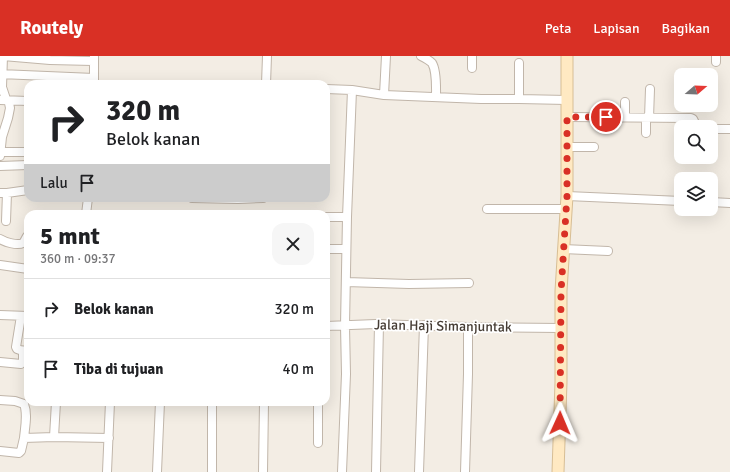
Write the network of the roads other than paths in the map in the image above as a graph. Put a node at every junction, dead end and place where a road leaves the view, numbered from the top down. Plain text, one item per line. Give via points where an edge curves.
1 (3, 56) edge
2 (267, 56) edge
3 (386, 56) edge
4 (421, 56) edge
5 (472, 56) edge
6 (563, 56) edge
7 (567, 56) edge
8 (94, 58) edge
9 (519, 63) dead end
10 (472, 68) dead end
11 (1, 74) edge
12 (81, 80) edge
13 (94, 80) edge
14 (266, 80) edge
15 (330, 89) edge
16 (650, 89) dead end
17 (352, 90) junction
18 (384, 95) junction
19 (436, 97) junction
20 (519, 98) junction
21 (3, 99) edge
22 (24, 100) edge
23 (567, 100) junction
24 (625, 102) dead end
25 (567, 117) junction
26 (625, 117) junction
27 (648, 118) junction
28 (694, 120) edge
29 (730, 129) edge
30 (718, 130) edge
31 (646, 133) dead end
32 (567, 147) junction
33 (594, 147) dead end
34 (0, 152) edge
35 (24, 152) edge
36 (24, 165) edge
37 (0, 166) edge
38 (24, 190) edge
39 (3, 193) edge
40 (567, 196) junction
41 (674, 201) edge
42 (718, 202) edge
43 (730, 203) edge
44 (566, 208) junction
45 (487, 209) dead end
46 (330, 217) edge
47 (347, 217) junction
48 (6, 221) dead end
49 (0, 239) edge
50 (24, 242) edge
51 (330, 249) edge
52 (346, 249) junction
53 (563, 249) junction
54 (608, 251) dead end
55 (0, 266) edge
56 (24, 269) edge
57 (346, 282) junction
58 (469, 283) dead end
59 (0, 315) edge
60 (24, 316) edge
61 (379, 324) junction
62 (424, 325) junction
63 (330, 326) edge
64 (345, 326) junction
65 (468, 327) junction
66 (561, 328) junction
67 (24, 351) edge
68 (24, 356) edge
69 (0, 362) edge
70 (0, 400) edge
71 (24, 404) edge
72 (25, 406) edge
73 (56, 406) edge
74 (110, 406) edge
75 (160, 406) edge
76 (212, 406) edge
77 (264, 406) edge
78 (318, 406) edge
79 (54, 437) junction
80 (24, 438) junction
81 (108, 438) junction
82 (318, 443) dead end
83 (0, 452) edge
84 (107, 472) edge
85 (157, 472) edge
86 (212, 472) edge
87 (263, 472) edge
88 (342, 472) edge
89 (376, 472) edge
90 (419, 472) edge
91 (465, 472) edge
92 (558, 472) edge

1 - 8 street via 50,60
1 - 11 street
2 - 14 street
3 - 18 street
4 - 19 street via 428,60 434,69
5 - 10 street
6 - 7 street
7 - 23 street
8 - 13 street
9 - 20 street
11 - 12 street
11 - 21 street
15 - 17 street
16 - 27 street
17 - 18 street
17 - 47 street
18 - 19 street
19 - 20 street
20 - 23 street
21 - 22 street
21 - 34 street via 9,103 10,108
23 - 25 street
24 - 26 street
25 - 26 street
25 - 32 street
26 - 27 street
27 - 28 street
27 - 31 street
29 - 30 street
32 - 33 street
32 - 40 street
34 - 35 street
36 - 37 street
38 - 39 street
39 - 48 street
40 - 41 street
40 - 44 street
42 - 43 street
44 - 45 street
44 - 53 street
46 - 47 street
47 - 52 street
49 - 50 street via 18,244
51 - 52 street
52 - 57 street
53 - 54 street
53 - 66 street
55 - 56 street
57 - 58 street
57 - 64 street
59 - 60 street
60 - 67 street via 16,347
61 - 62 street, Jalan Haji Simanjuntak
61 - 64 street, Jalan Haji Simanjuntak
61 - 89 street
62 - 65 street, Jalan Haji Simanjuntak
62 - 90 street
63 - 64 street, Jalan Haji Simanjuntak
64 - 88 street
65 - 66 street, Jalan Haji Simanjuntak
65 - 91 street
66 - 92 street
68 - 69 street via 21,364
70 - 71 street
72 - 80 street
73 - 79 street
74 - 81 street
75 - 85 street
76 - 86 street
77 - 87 street
78 - 82 street
79 - 80 street
79 - 81 street
80 - 83 street via 21,452
81 - 84 street

